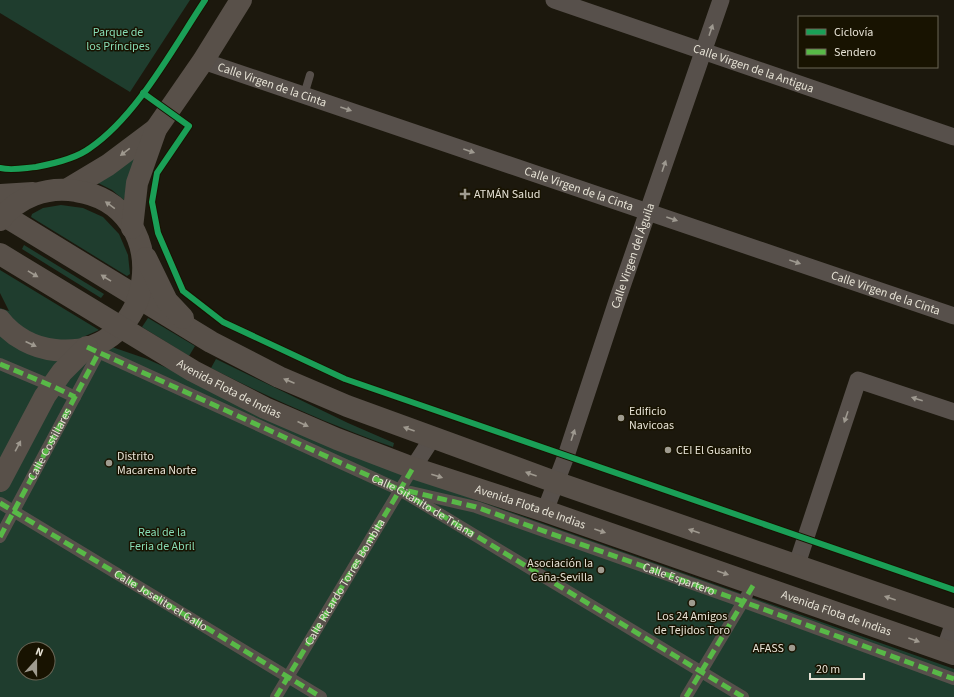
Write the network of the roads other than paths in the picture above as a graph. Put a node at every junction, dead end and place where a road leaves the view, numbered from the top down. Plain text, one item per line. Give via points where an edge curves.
1 (240, 0) edge
2 (554, 0) edge
3 (721, 0) edge
4 (703, 52) junction
5 (203, 60) junction
6 (310, 75) dead end
7 (304, 95) junction
8 (156, 129) junction
9 (954, 137) edge
10 (68, 190) junction
11 (1, 211) edge
12 (648, 211) junction
13 (136, 237) junction
14 (0, 254) edge
15 (139, 298) junction
16 (954, 316) edge
17 (0, 320) edge
18 (120, 327) junction
19 (196, 332) junction
20 (95, 347) junction
21 (180, 363) junction
22 (0, 364) edge
23 (52, 386) junction
24 (75, 397) junction
25 (954, 412) edge
26 (433, 437) junction
27 (413, 468) junction
28 (0, 480) edge
29 (555, 482) junction
30 (400, 490) junction
31 (0, 504) edge
32 (545, 511) junction
33 (14, 512) junction
34 (0, 536) edge
35 (770, 558) junction
36 (796, 567) junction
37 (749, 593) junction
38 (954, 621) edge
39 (949, 653) edge
40 (701, 672) junction
41 (288, 677) junction
42 (954, 679) edge
43 (276, 697) edge
44 (321, 697) edge
45 (686, 697) edge
46 (743, 697) edge

1 - 5 main road
2 - 4 street, Calle Virgen de la Antigua
4 -> 3 street, Calle Virgen del Águila
4 - 9 street, Calle Virgen de la Antigua
12 -> 4 street, Calle Virgen del Águila
5 - 7 street, Calle Virgen de la Cinta
5 - 8 main road
6 - 7 lane
7 -> 12 street, Calle Virgen de la Cinta
8 -> 10 main road via 108,165
8 - 13 main road via 137,183
10 - 11 main road via 44,192
13 -> 10 main road via 123,216 105,201 83,192
15 -> 11 main road
12 -> 16 street, Calle Virgen de la Cinta
29 -> 12 street, Calle Virgen del Águila
13 - 15 main road via 144,272
13 - 19 main road via 167,301
14 -> 18 main road, Avenida Flota de Indias
15 - 18 main road
15 - 19 main road
17 -> 20 main road via 11,332 38,347 63,351
18 - 20 main road
18 - 21 main road, Avenida Flota de Indias
26 -> 19 main road via 347,406 279,377
20 - 21 main road via 122,344
20 - 23 main road via 62,372
20 - 24 street, Calle Costillares
20 - 30 street, Calle Gitanito de Triana
21 -> 27 main road, Avenida Flota de Indias via 265,408
22 - 23 street
23 - 24 street
28 -> 23 main road
24 - 33 street, Calle Costillares
25 -> 36 street via 858,380
26 - 27 street
29 -> 26 main road
27 - 30 street, Calle Ricardo Torres Bombita
27 -> 32 main road, Avenida Flota de Indias
29 - 32 street, Calle Virgen del Águila
35 -> 29 main road
30 - 37 street, Calle Espartero via 476,508
30 - 40 street, Calle Gitanito de Triana
30 - 41 street, Calle Ricardo Torres Bombita
31 - 33 street, Calle Joselito el Gallo
32 -> 37 main road, Avenida Flota de Indias
33 - 34 street, Calle Costillares
33 - 41 street, Calle Joselito el Gallo
35 - 36 main road
35 - 37 main road
38 -> 36 main road
37 -> 39 main road, Avenida Flota de Indias
37 - 40 street
37 - 42 street, Calle Espartero
38 - 39 street
40 - 45 street
40 - 46 street, Calle Gitanito de Triana
41 - 43 street, Calle Ricardo Torres Bombita
41 - 44 street, Calle Joselito el Gallo

